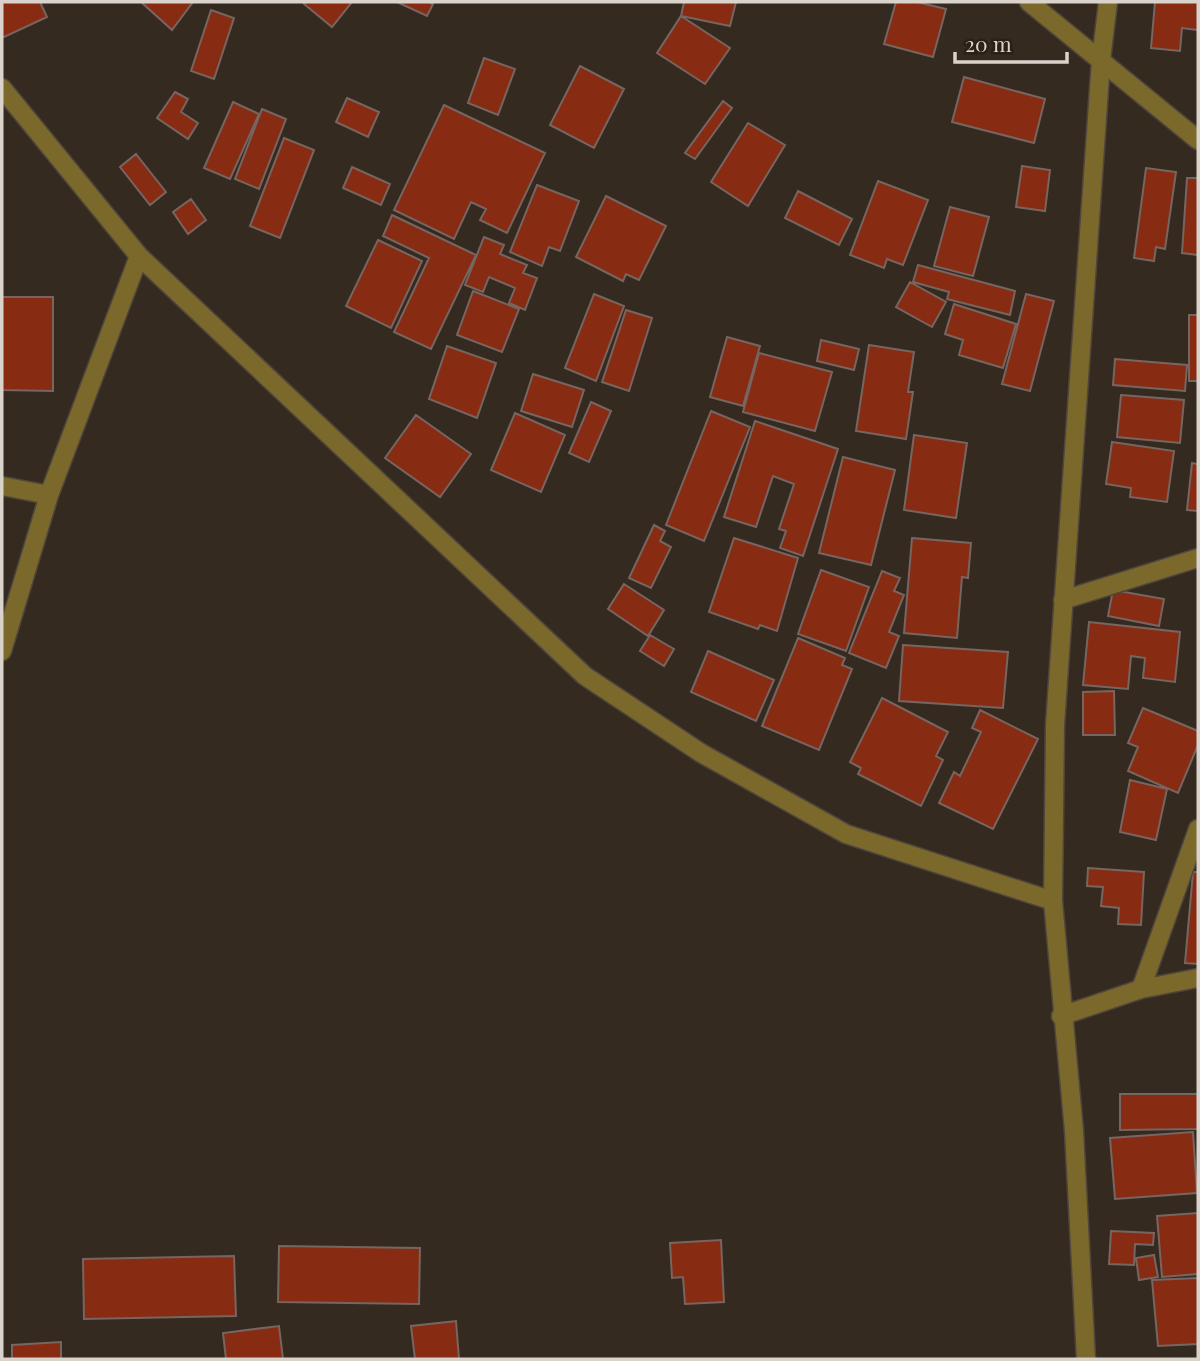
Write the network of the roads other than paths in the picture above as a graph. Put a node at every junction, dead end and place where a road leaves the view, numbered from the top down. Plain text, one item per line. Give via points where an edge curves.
1 (1029, 2) edge
2 (1108, 2) edge
3 (1101, 60) junction
4 (2, 88) edge
5 (1198, 140) edge
6 (139, 256) junction
7 (2, 486) edge
8 (49, 495) junction
9 (1198, 558) edge
10 (1063, 600) junction
11 (2, 651) edge
12 (1198, 829) edge
13 (1053, 901) junction
14 (1198, 978) edge
15 (1141, 989) junction
16 (1061, 1016) junction
17 (1086, 1359) edge

1 - 3 street
2 - 3 street
3 - 5 street
3 - 10 street
4 - 6 street
6 - 8 street
6 - 13 street via 585,676 701,753 846,834
7 - 8 street
8 - 11 street
9 - 10 street
10 - 13 street via 1055,725
12 - 15 street
13 - 16 street
14 - 15 street
15 - 16 street
16 - 17 street via 1074,1131

